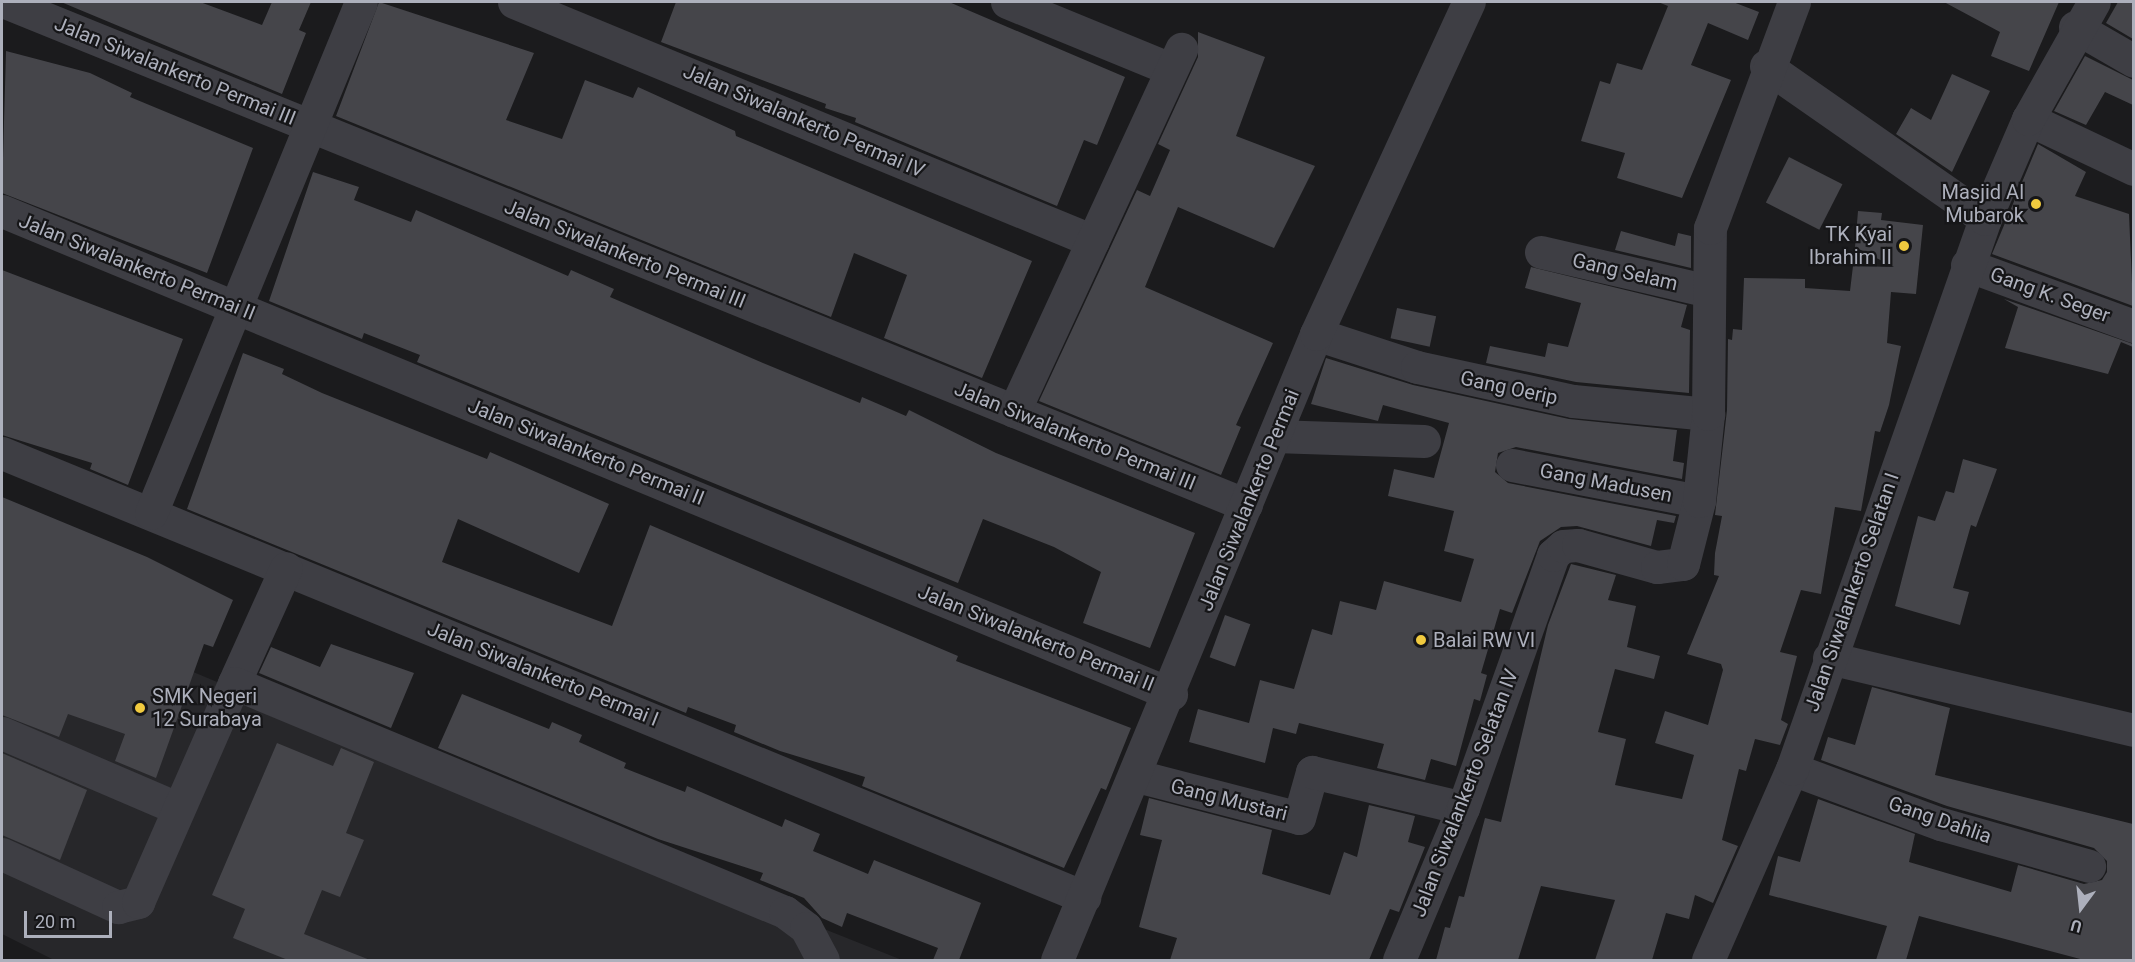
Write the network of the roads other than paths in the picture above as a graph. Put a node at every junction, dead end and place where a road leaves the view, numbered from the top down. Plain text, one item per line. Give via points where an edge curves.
1 (4, 2) edge
2 (361, 2) edge
3 (514, 2) edge
4 (1007, 2) edge
5 (1469, 2) edge
6 (1794, 2) edge
7 (2094, 2) edge
8 (2075, 27) junction
9 (2133, 61) edge
10 (1766, 66) junction
11 (2028, 119) junction
12 (310, 127) junction
13 (2133, 169) edge
14 (2, 211) edge
15 (1985, 219) junction
16 (1093, 241) junction
17 (1541, 252) dead end
18 (1967, 265) junction
19 (1709, 291) junction
20 (232, 306) junction
21 (2133, 326) edge
22 (1316, 334) junction
23 (1014, 411) junction
24 (1708, 414) junction
25 (1274, 436) junction
26 (1424, 441) dead end
27 (2, 453) edge
28 (1512, 465) dead end
29 (1700, 501) junction
30 (1246, 505) junction
31 (150, 513) junction
32 (286, 568) junction
33 (1829, 658) junction
34 (234, 684) junction
35 (1171, 694) junction
36 (2133, 730) edge
37 (2, 733) edge
38 (1792, 769) junction
39 (1137, 776) junction
40 (177, 808) junction
41 (1463, 808) junction
42 (2, 854) edge
43 (2089, 866) dead end
44 (1084, 897) junction
45 (1712, 959) edge
46 (824, 960) edge
47 (1058, 960) edge
48 (1399, 960) edge

1 - 12 street, Jalan Siwalankerto Permai III
2 - 12 street
3 - 16 street, Jalan Siwalankerto Permai IV
4 - 16 street via 1175,59
5 - 22 street, Jalan Siwalankerto Permai
6 - 10 street, Jalan Siwalankerto Selatan IV
7 - 8 street, Jalan Siwalankerto Selatan I
8 - 9 street
8 - 11 street, Jalan Siwalankerto Selatan I
10 - 15 street
10 - 19 street, Jalan Siwalankerto Selatan IV via 1710,228
11 - 13 street
11 - 15 street, Jalan Siwalankerto Selatan I
12 - 20 street
12 - 23 street, Jalan Siwalankerto Permai III
14 - 20 street, Jalan Siwalankerto Permai II
15 - 18 street, Jalan Siwalankerto Selatan I
16 - 23 street
17 - 19 street, Gang Selam
18 - 21 street, Gang K. Seger
18 - 33 street, Jalan Siwalankerto Selatan I
19 - 24 street, Jalan Siwalankerto Selatan IV
20 - 31 street
20 - 35 street, Jalan Siwalankerto Permai II
22 - 24 street, Gang Oerip via 1417,367 1540,394
22 - 25 street, Jalan Siwalankerto Permai
23 - 30 street, Jalan Siwalankerto Permai III
24 - 29 street, Jalan Siwalankerto Selatan IV
25 - 26 street
25 - 30 street, Jalan Siwalankerto Permai
27 - 31 street, Jalan Siwalankerto Permai I
28 - 29 street, Gang Madusen
29 - 41 street, Jalan Siwalankerto Selatan IV via 1683,564 1676,569 1578,545 1563,546 1553,555
30 - 35 street, Jalan Siwalankerto Permai
31 - 32 street, Jalan Siwalankerto Permai I
32 - 34 street
32 - 44 street, Jalan Siwalankerto Permai I
33 - 36 street
33 - 38 street, Jalan Siwalankerto Selatan I
34 - 40 street
34 - 46 street via 785,912 806,928
35 - 39 street, Jalan Siwalankerto Permai
37 - 40 street
38 - 43 street, Gang Dahlia via 1941,824
38 - 45 street, Jalan Siwalankerto Selatan I
39 - 41 street, Gang Mustari via 1299,818 1312,772
39 - 44 street, Jalan Siwalankerto Permai
40 - 42 street via 138,902 129,907 118,907
41 - 48 street, Jalan Siwalankerto Selatan IV
44 - 47 street, Jalan Siwalankerto Permai

